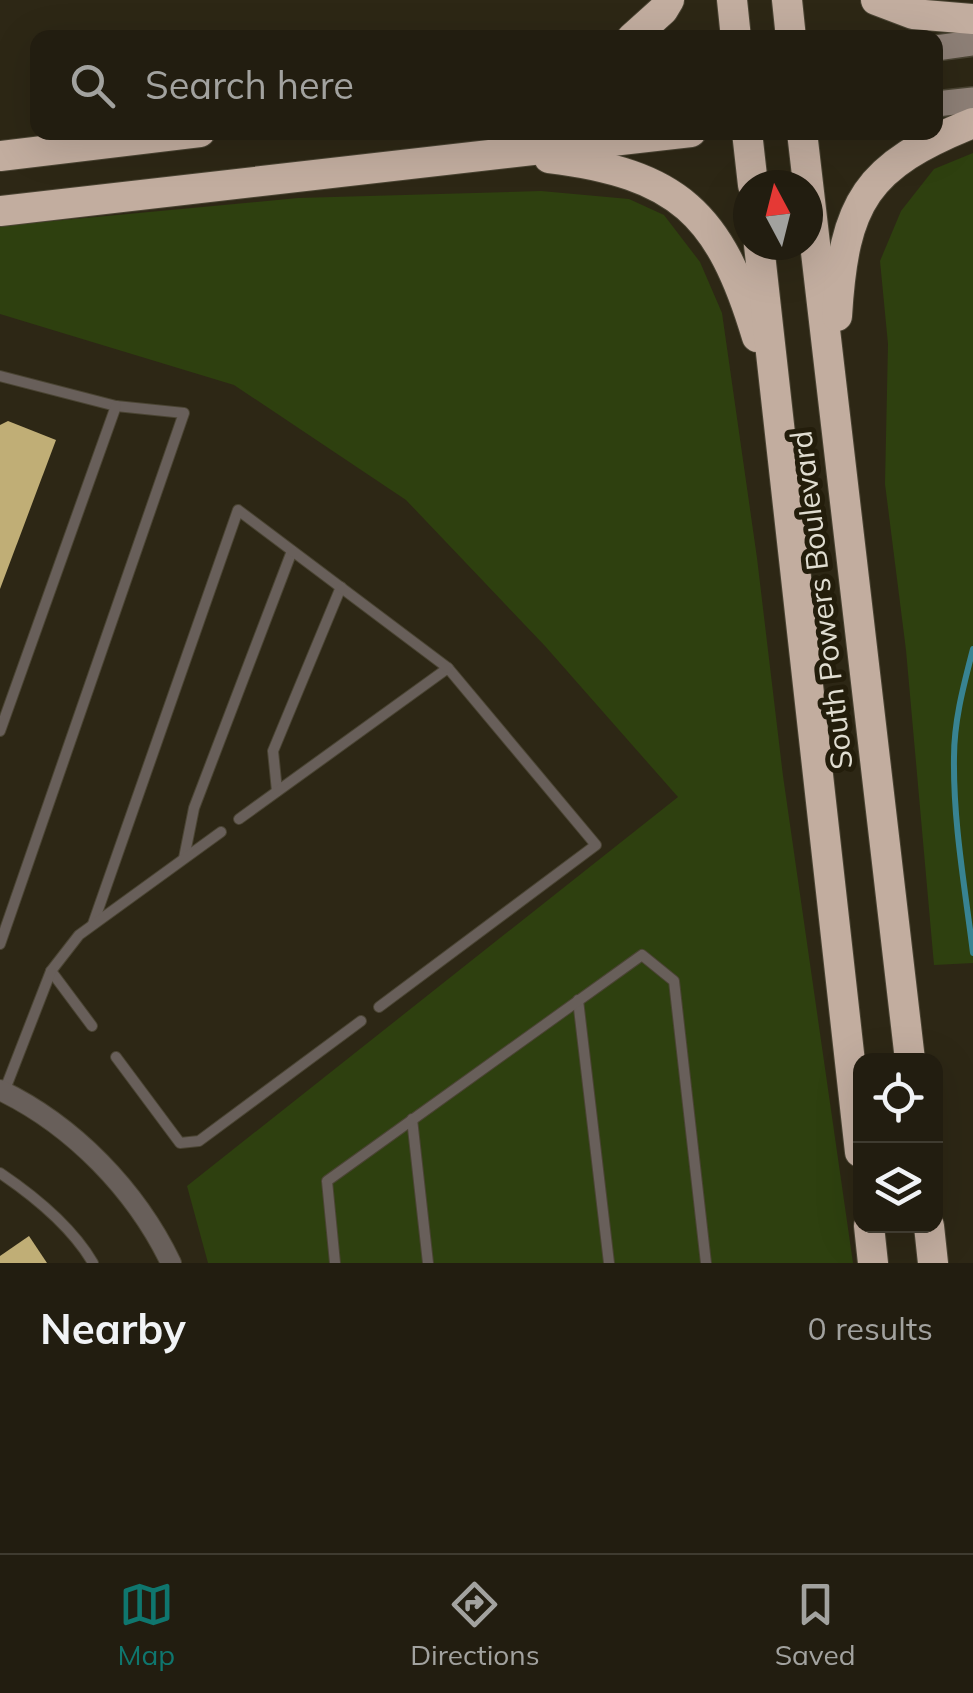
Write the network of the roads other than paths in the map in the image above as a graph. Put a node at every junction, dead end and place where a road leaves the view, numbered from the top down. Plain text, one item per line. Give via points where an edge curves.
1 (669, 0) edge
2 (732, 0) edge
3 (787, 0) edge
4 (876, 0) edge
5 (973, 19) edge
6 (641, 30) edge
7 (735, 30) edge
8 (790, 30) edge
9 (973, 44) edge
10 (943, 47) edge
11 (973, 100) edge
12 (943, 103) edge
13 (973, 123) edge
14 (943, 136) edge
15 (133, 140) edge
16 (617, 140) edge
17 (748, 140) edge
18 (803, 140) edge
19 (935, 140) edge
20 (488, 154) junction
21 (0, 156) edge
22 (751, 170) edge
23 (0, 210) edge
24 (762, 260) edge
25 (0, 376) edge
26 (833, 394) junction
27 (777, 402) junction
28 (116, 406) junction
29 (292, 551) junction
30 (341, 588) junction
31 (448, 668) junction
32 (0, 731) edge
33 (277, 791) junction
34 (239, 818) dead end
35 (221, 832) dead end
36 (184, 859) junction
37 (93, 924) junction
38 (0, 944) edge
39 (51, 971) junction
40 (578, 1000) junction
41 (379, 1007) dead end
42 (361, 1020) dead end
43 (92, 1026) dead end
44 (909, 1053) edge
45 (116, 1057) dead end
46 (2, 1091) edge
47 (412, 1120) junction
48 (859, 1143) edge
49 (5, 1176) edge
50 (0, 1189) edge
51 (870, 1233) edge
52 (930, 1233) edge
53 (93, 1263) edge
54 (170, 1263) edge
55 (335, 1263) edge
56 (428, 1263) edge
57 (609, 1263) edge
58 (706, 1263) edge
59 (874, 1263) edge
60 (933, 1263) edge

1 - 6 highway
2 - 7 highway
3 - 8 highway
4 - 5 highway via 913,14
9 - 10 street
11 - 12 street
13 - 14 highway
15 - 21 highway
16 - 20 highway
17 - 22 highway
18 - 26 highway, South Powers Boulevard
19 - 26 highway via 877,177 846,238
20 - 23 highway
20 - 27 highway via 588,164 643,179 687,204 749,309
24 - 27 highway, South Powers Boulevard
25 - 28 lane
26 - 44 highway, South Powers Boulevard
27 - 48 highway, South Powers Boulevard
28 - 32 lane
28 - 38 lane via 184,413
29 - 30 lane
29 - 36 lane via 194,808
29 - 37 lane via 238,510
30 - 31 lane
30 - 33 lane via 273,751
31 - 33 lane
31 - 41 lane via 596,844
33 - 34 lane
35 - 36 lane
36 - 37 lane
37 - 39 lane
39 - 43 lane
39 - 46 lane
40 - 47 lane
40 - 57 lane
40 - 58 lane via 642,955 674,981
42 - 45 lane via 200,1142 180,1143
46 - 54 street via 86,1148 127,1194
47 - 55 lane via 326,1181
47 - 56 lane
49 - 50 lane
49 - 53 lane via 81,1243
51 - 59 highway
52 - 60 highway

